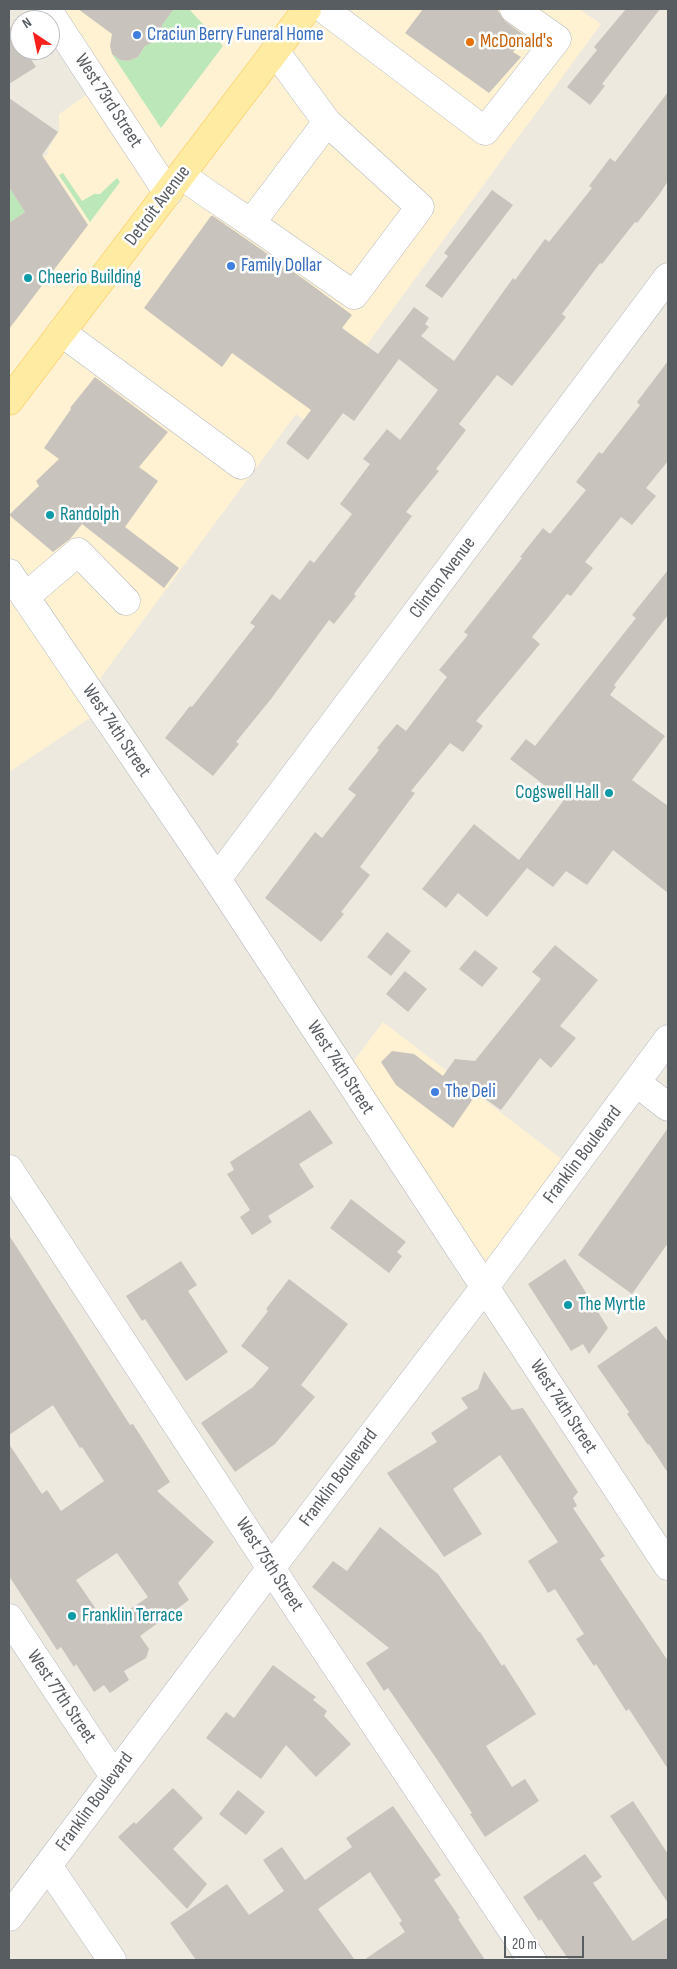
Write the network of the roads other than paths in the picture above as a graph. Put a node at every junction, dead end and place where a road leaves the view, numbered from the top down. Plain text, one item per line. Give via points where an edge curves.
1 (47, 9) edge
2 (307, 9) edge
3 (324, 9) edge
4 (514, 9) edge
5 (275, 51) junction
6 (327, 122) junction
7 (175, 184) junction
8 (250, 223) junction
9 (668, 276) edge
10 (62, 332) junction
11 (9, 399) edge
12 (241, 465) dead end
13 (9, 573) edge
14 (25, 597) junction
15 (126, 601) dead end
16 (217, 879) junction
17 (668, 1039) edge
18 (637, 1083) junction
19 (668, 1107) edge
20 (9, 1169) edge
21 (484, 1288) junction
22 (668, 1566) edge
23 (271, 1568) junction
24 (9, 1618) edge
25 (114, 1776) junction
26 (48, 1866) junction
27 (9, 1916) edge
28 (112, 1960) edge
29 (532, 1960) edge

1 - 7 street, West 73rd Street
2 - 5 main road, Detroit Avenue
3 - 4 street via 485,131 557,39
5 - 6 street
5 - 7 main road, Detroit Avenue
6 - 8 street
6 - 8 street via 420,207 360,287 354,294
7 - 8 street
7 - 10 main road, Detroit Avenue
9 - 16 street, Clinton Avenue
10 - 11 main road, Detroit Avenue
10 - 12 street
13 - 14 street, West 74th Street
14 - 15 street via 78,552
14 - 16 street, West 74th Street
16 - 21 street, West 74th Street
17 - 18 street, Franklin Boulevard
18 - 19 street
18 - 21 street, Franklin Boulevard
20 - 23 street, West 75th Street
21 - 22 street, West 74th Street
21 - 23 street, Franklin Boulevard
23 - 25 street, Franklin Boulevard
23 - 29 street, West 75th Street
24 - 25 street, West 77th Street
25 - 26 street, Franklin Boulevard
26 - 27 street, Franklin Boulevard
26 - 28 street

